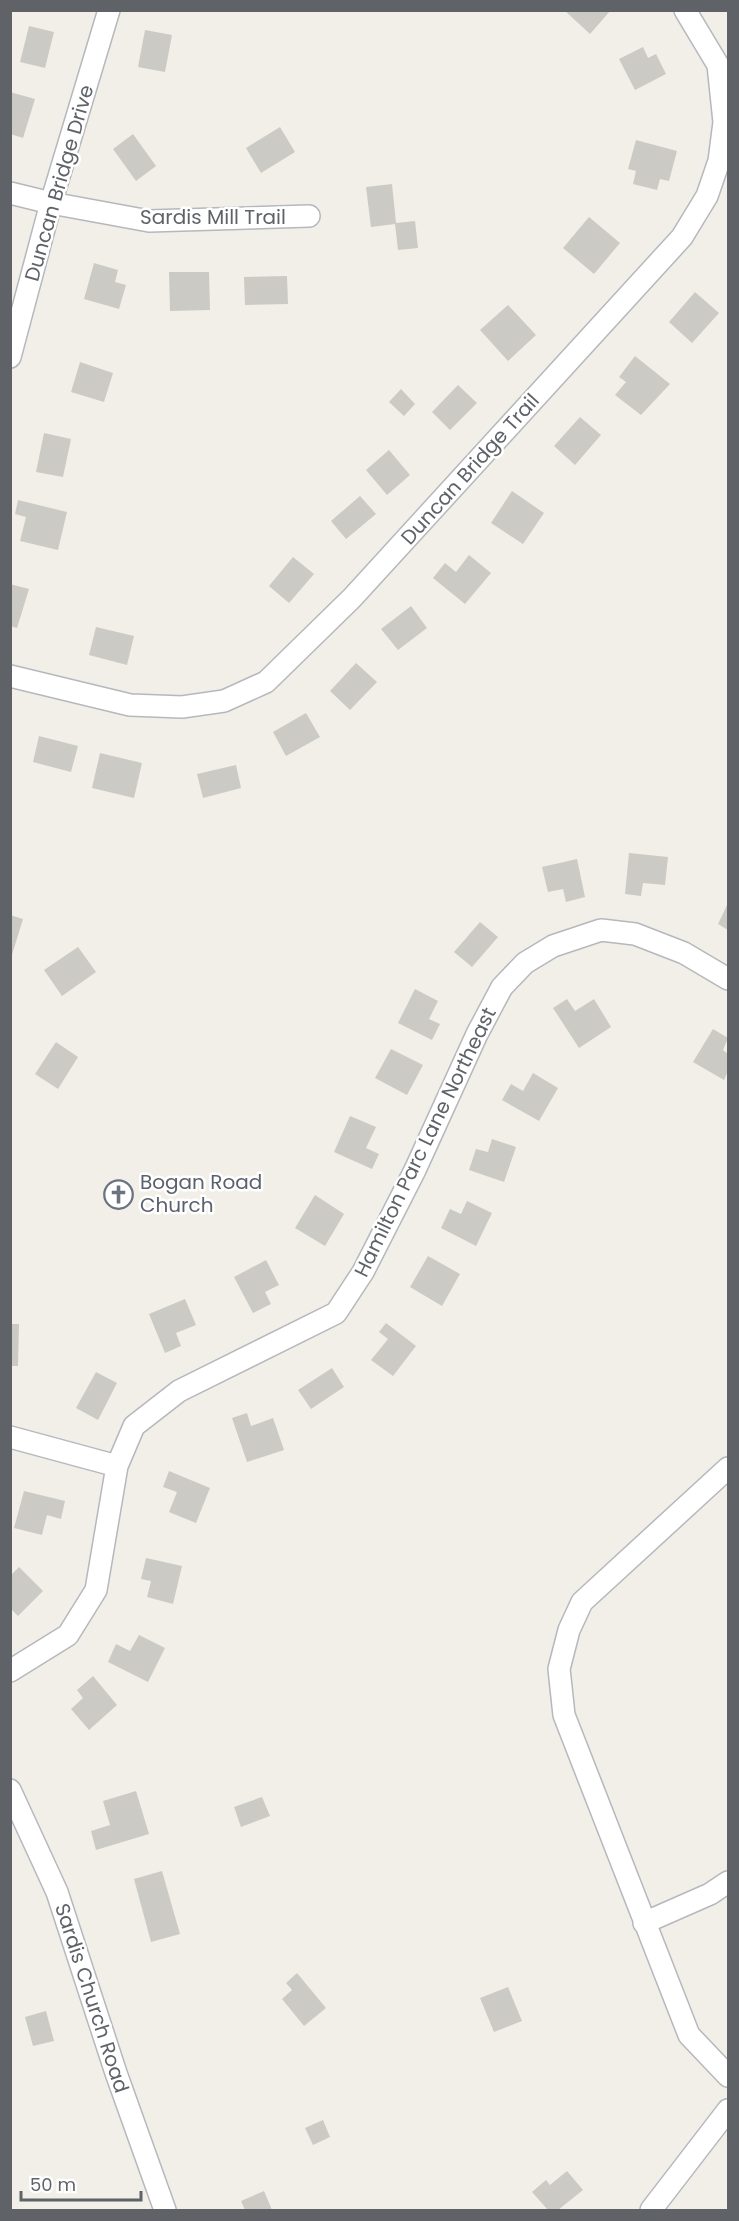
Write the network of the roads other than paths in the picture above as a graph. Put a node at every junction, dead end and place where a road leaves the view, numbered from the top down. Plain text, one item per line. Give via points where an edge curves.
1 (109, 10) edge
2 (685, 10) edge
3 (10, 193) edge
4 (51, 203) junction
5 (309, 216) dead end
6 (10, 357) edge
7 (10, 676) edge
8 (729, 979) edge
9 (10, 1437) edge
10 (117, 1466) junction
11 (729, 1468) edge
12 (10, 1671) edge
13 (11, 1792) edge
14 (729, 1882) edge
15 (644, 1923) junction
16 (729, 2076) edge
17 (729, 2110) edge
18 (165, 2211) edge
19 (651, 2211) edge

1 - 4 street, Duncan Bridge Drive
2 - 7 street, Duncan Bridge Trail via 718,65 724,122 719,161 707,196 682,237 344,606 266,682 224,701 182,707 130,705
3 - 4 street, Sardis Mill Trail
4 - 5 street, Sardis Mill Trail via 149,221
4 - 6 street, Duncan Bridge Drive
8 - 10 street, Hamilton Parc Lane Northeast via 684,953 635,934 601,930 554,946 525,963 502,987 415,1170 363,1272 336,1313 178,1391 134,1426
9 - 10 street
10 - 12 street, Hamilton Parc Lane Northeast via 96,1590 68,1635
11 - 15 street via 582,1602 569,1630 559,1669 564,1715
13 - 18 street, Sardis Church Road via 57,1892
14 - 15 street
15 - 16 street via 689,2035
17 - 19 street

